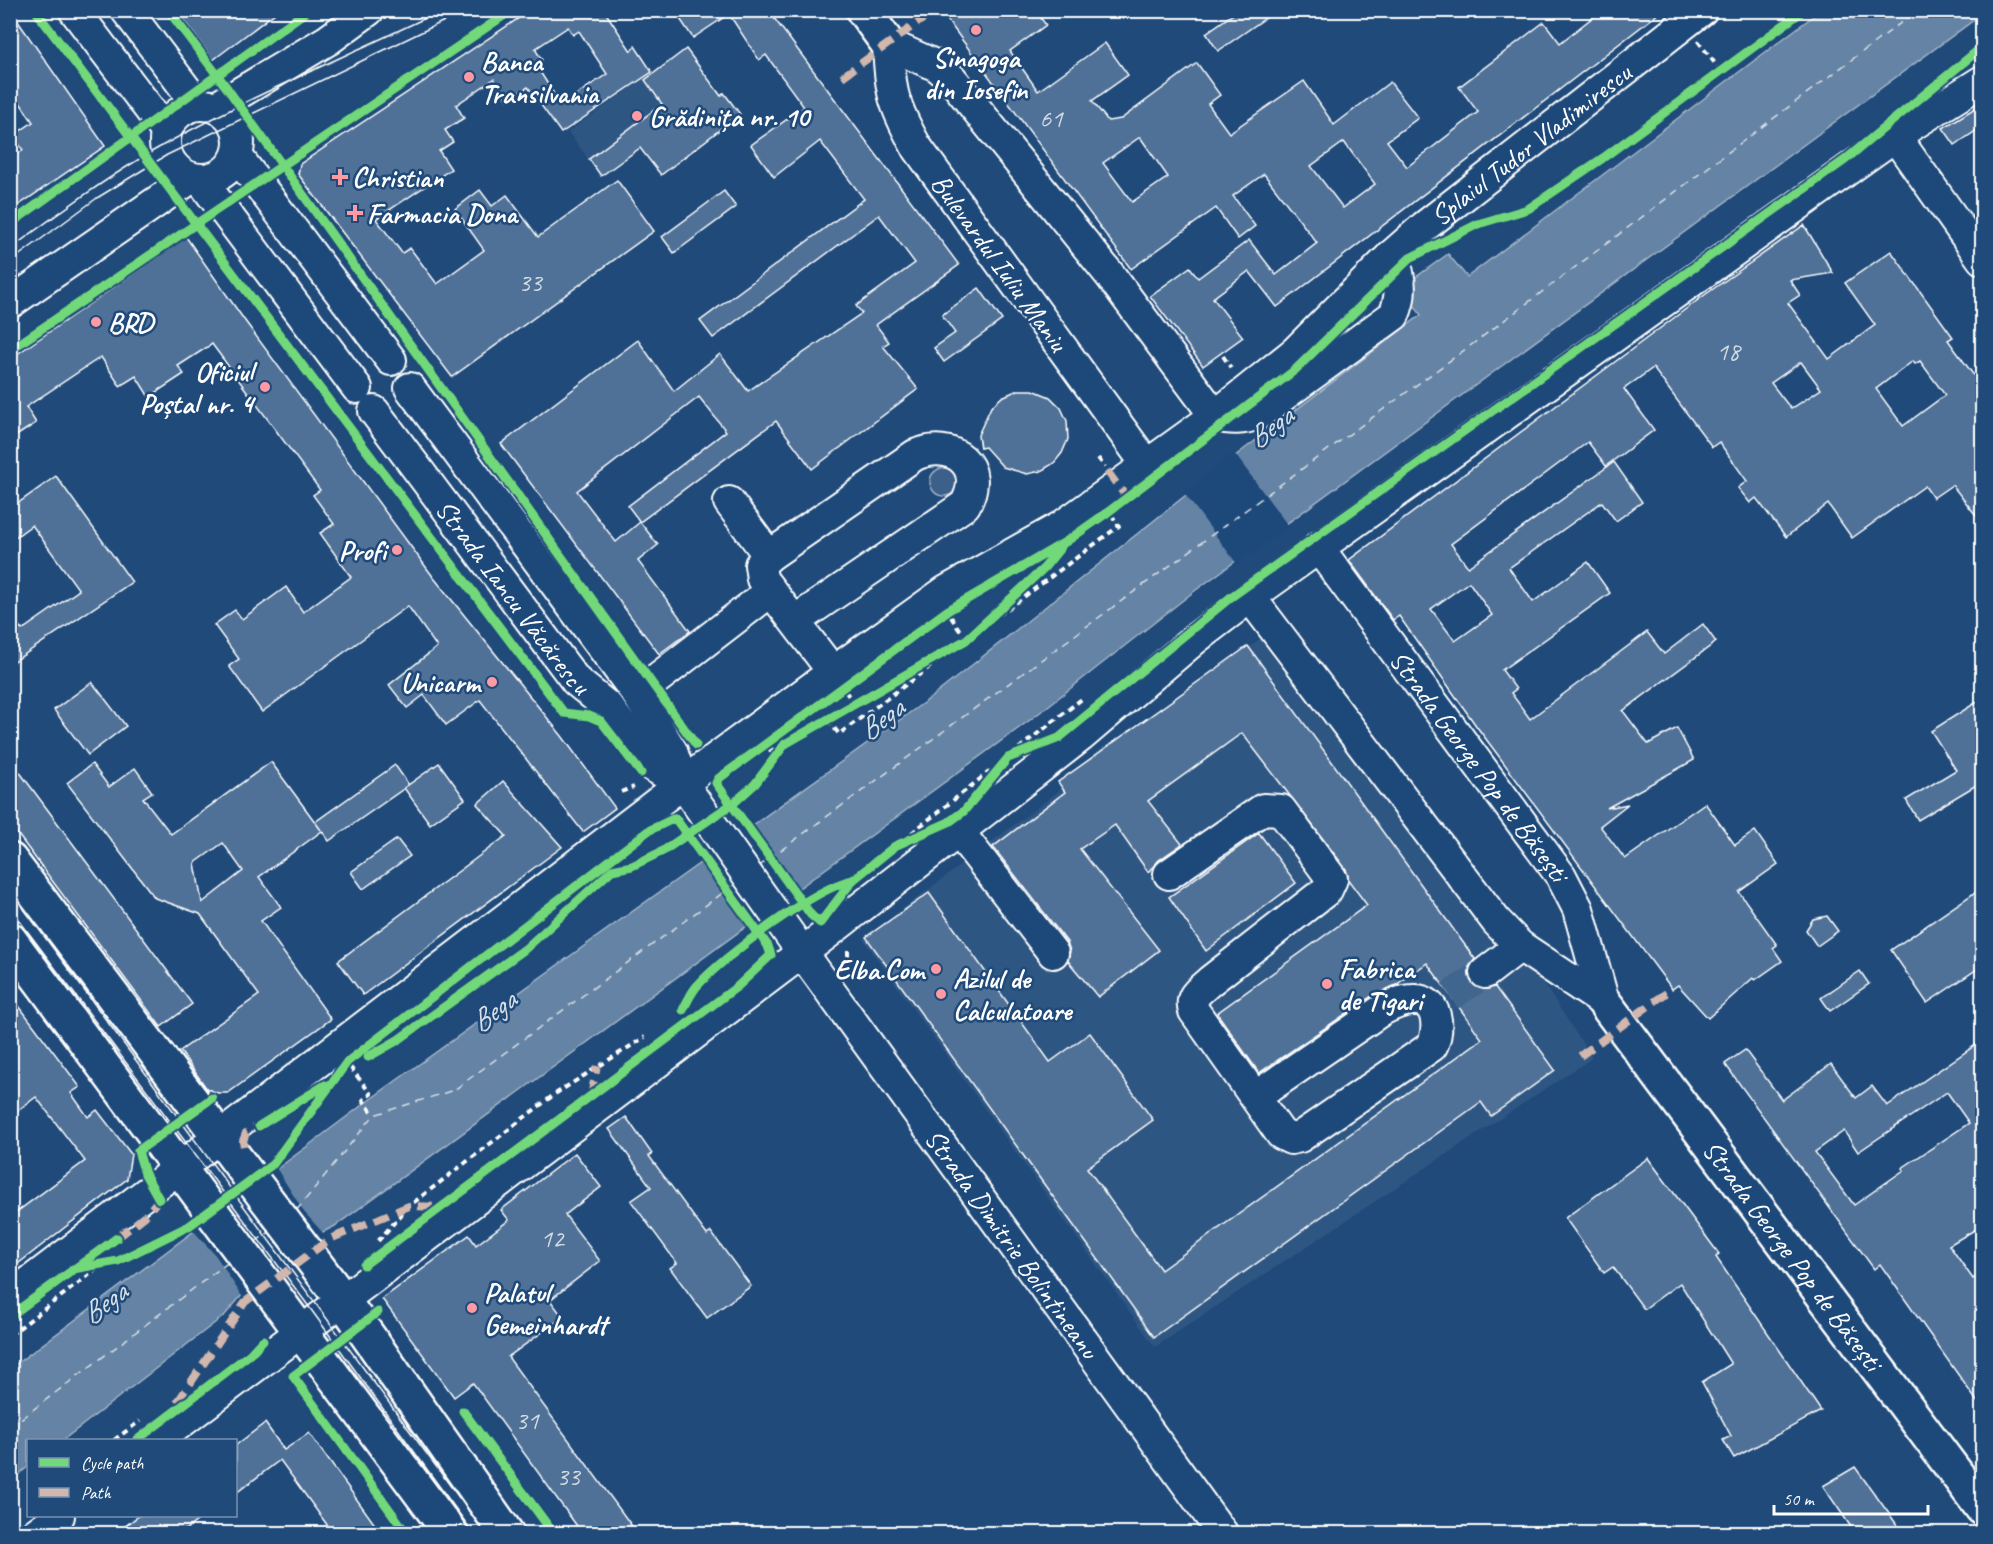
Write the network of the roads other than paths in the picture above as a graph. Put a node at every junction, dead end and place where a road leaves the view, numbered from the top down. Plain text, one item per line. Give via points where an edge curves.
1 (74, 10) edge
2 (126, 10) edge
3 (369, 10) edge
4 (1702, 10) edge
5 (863, 11) edge
6 (888, 44) junction
7 (1983, 81) edge
8 (207, 106) junction
9 (166, 131) junction
10 (1895, 136) junction
11 (237, 156) junction
12 (196, 179) junction
13 (1392, 255) junction
14 (1983, 259) edge
15 (10, 303) edge
16 (391, 360) junction
17 (357, 388) junction
18 (411, 388) junction
19 (374, 411) junction
20 (1215, 416) junction
21 (1148, 465) junction
22 (729, 502) dead end
23 (1318, 547) junction
24 (769, 556) junction
25 (771, 591) junction
26 (1250, 597) junction
27 (796, 620) junction
28 (838, 680) junction
29 (637, 694) junction
30 (683, 784) junction
31 (949, 829) junction
32 (10, 860) edge
33 (1169, 874) dead end
34 (10, 940) edge
35 (796, 942) junction
36 (1520, 946) junction
37 (1053, 953) dead end
38 (1485, 973) tunnel mouth
39 (1604, 1002) junction
40 (1255, 1097) junction
41 (226, 1145) junction
42 (185, 1177) junction
43 (335, 1290) junction
44 (10, 1297) edge
45 (294, 1323) junction
46 (159, 1439) edge
47 (1983, 1508) edge
48 (56, 1517) edge
49 (35, 1533) edge
50 (452, 1533) edge
51 (507, 1533) edge
52 (1223, 1533) edge

1 - 9 street
2 - 8 street
3 - 8 street via 328,40
4 - 13 street, Splaiul Tudor Vladimirescu
5 - 6 main road
6 - 20 street via 937,66 952,79 1110,275
6 - 21 street, Bulevardul Iuliu Maniu via 890,90 916,146
7 - 10 street
8 - 9 street via 178,113
8 - 11 street via 225,112 237,129
9 - 12 street via 167,155 172,165
10 - 14 street
10 - 23 street
11 - 12 street via 222,174
11 - 16 street
12 - 15 street
12 - 17 street
13 - 20 street, Splaiul Tudor Vladimirescu via 1295,352
13 - 20 street via 1398,269 1401,301 1394,315 1258,414 1230,420
16 - 17 street via 371,362 363,369
16 - 18 street via 406,371
17 - 19 street via 362,402
18 - 19 street via 408,398 394,411
18 - 29 street, Strada Iancu Văcărescu
19 - 30 street, Strada Iancu Văcărescu via 576,681 608,707 652,766
20 - 21 street, Splaiul Tudor Vladimirescu
21 - 28 street, Splaiul Tudor Vladimirescu via 1062,526 946,591
22 - 24 street
23 - 26 street
23 - 39 street, Strada George Pop de Băsești via 1561,876 1578,909
24 - 25 street via 759,570
24 - 27 street via 915,455 946,450 968,466 971,489 965,505
25 - 27 street
25 - 29 street
26 - 31 street via 1080,737
26 - 36 street, Strada George Pop de Băsești via 1496,921
27 - 28 street
28 - 30 street, Splaiul Tudor Vladimirescu
29 - 30 street, Strada Iancu Văcărescu via 672,751
30 - 35 street, Strada Dimitrie Bolintineanu
30 - 41 street, Splaiul Tudor Vladimirescu
31 - 35 street
31 - 37 street
32 - 41 main road
33 - 40 street via 1263,809 1273,807 1281,810 1332,879 1327,890 1194,995 1194,1011
34 - 42 main road
35 - 43 street
35 - 52 street, Strada Dimitrie Bolintineanu
36 - 38 street
36 - 39 street, Strada George Pop de Băsești
39 - 47 main road, Strada George Pop de Băsești
40 - 40 street via 1281,1134 1292,1139 1300,1137 1432,1046 1438,1034 1436,1016 1441,1002 1401,1001 1382,1010
41 - 42 street, Splaiul Tudor Vladimirescu
41 - 43 main road
42 - 44 street, Splaiul Tudor Vladimirescu
42 - 45 main road
43 - 45 street
43 - 51 main road
45 - 46 street
45 - 50 main road
48 - 49 street

